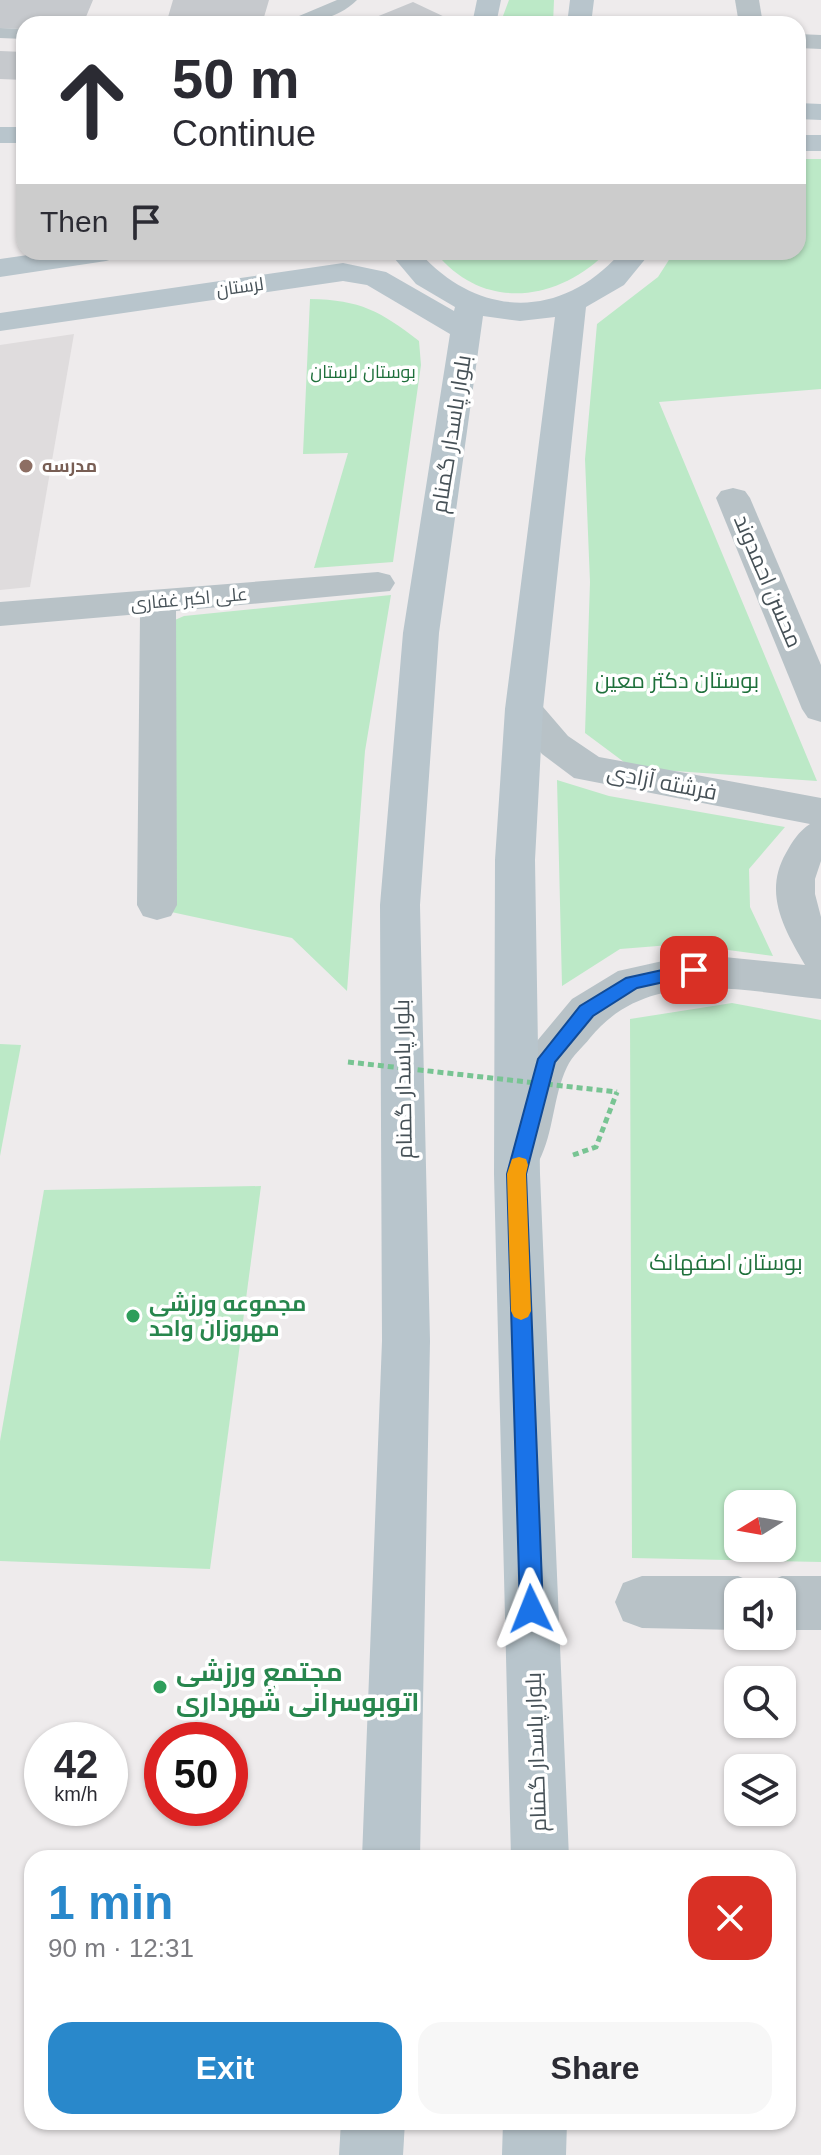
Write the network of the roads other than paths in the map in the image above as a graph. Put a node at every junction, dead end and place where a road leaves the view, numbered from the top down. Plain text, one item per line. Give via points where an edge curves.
1 (349, 0) edge
2 (313, 16) edge
3 (25, 260) edge
4 (410, 260) edge
5 (629, 260) edge
6 (0, 268) edge
7 (571, 306) junction
8 (468, 317) junction
9 (0, 322) edge
10 (733, 498) dead end
11 (378, 583) dead end
12 (158, 601) junction
13 (0, 614) edge
14 (524, 709) junction
15 (821, 709) edge
16 (821, 812) edge
17 (821, 835) edge
18 (157, 905) dead end
19 (821, 955) edge
20 (821, 983) edge
21 (517, 1174) junction
22 (642, 1602) dead end
23 (724, 1603) edge
24 (796, 1603) edge
25 (821, 1603) edge
26 (391, 1850) edge
27 (540, 1850) edge
28 (373, 2130) edge
29 (535, 2130) edge
30 (371, 2155) edge
31 (534, 2155) edge

1 - 2 lane
3 - 6 main road
4 - 8 main road
5 - 7 main road via 598,293
7 - 8 main road
7 - 14 main road, بلوار پاسدار گمنام
8 - 9 main road, لرستان via 376,278 343,272
8 - 26 main road, بلوار پاسدار گمنام via 421,633 400,905 406,1341
10 - 15 street, محسن احمدوند
11 - 12 street, علی اکبر غفاری
12 - 13 street, علی اکبر غفاری
12 - 18 street
14 - 16 street, فرشته آزادی via 555,745 588,768
14 - 21 main road, بلوار پاسدار گمنام via 515,860
17 - 19 street via 802,856 792,887 802,926
20 - 21 street via 694,970 633,983 587,1011 547,1059
21 - 27 main road, بلوار پاسدار گمنام
22 - 23 street
24 - 25 street
28 - 30 main road
29 - 31 main road

